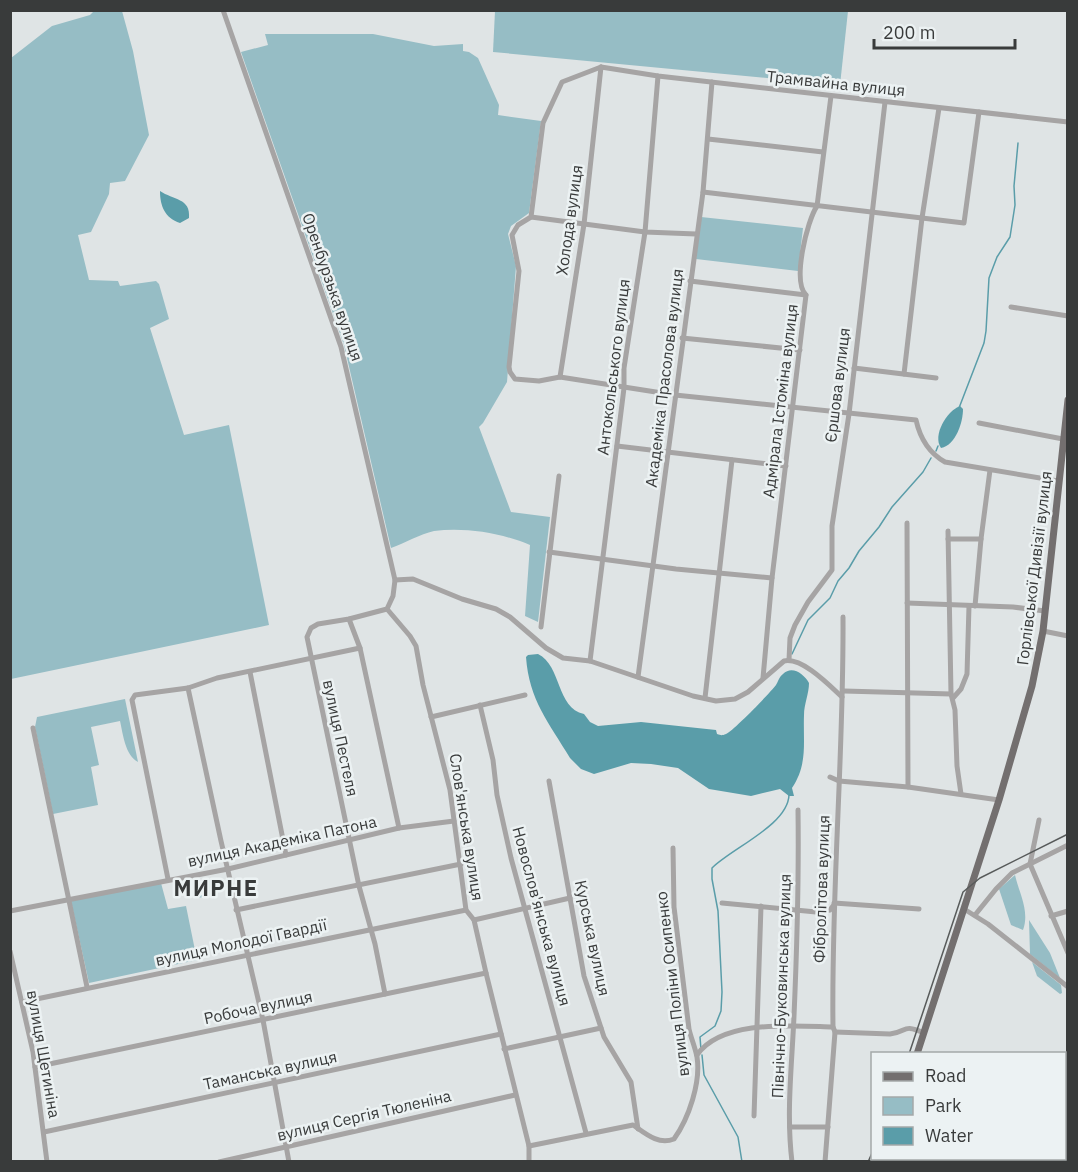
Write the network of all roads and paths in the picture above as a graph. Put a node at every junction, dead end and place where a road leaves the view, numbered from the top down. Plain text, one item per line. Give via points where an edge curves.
1 (223, 10) edge
2 (602, 67) junction
3 (658, 76) junction
4 (712, 82) junction
5 (831, 96) junction
6 (885, 102) junction
7 (939, 108) junction
8 (979, 112) junction
9 (1068, 122) edge
10 (708, 139) junction
11 (823, 152) junction
12 (703, 192) junction
13 (817, 206) junction
14 (871, 212) junction
15 (531, 217) junction
16 (922, 218) junction
17 (584, 224) junction
18 (645, 231) junction
19 (696, 234) junction
20 (690, 281) junction
21 (806, 295) junction
22 (1011, 307) dead end
23 (1068, 316) edge
24 (682, 338) junction
25 (800, 350) junction
26 (854, 368) junction
27 (904, 374) junction
28 (560, 377) junction
29 (936, 378) dead end
30 (624, 388) junction
31 (675, 395) junction
32 (1068, 400) edge
33 (793, 408) junction
34 (849, 414) junction
35 (980, 423) dead end
36 (1063, 439) junction
37 (617, 446) junction
38 (668, 453) junction
39 (732, 460) junction
40 (786, 466) junction
41 (990, 470) junction
42 (559, 476) dead end
43 (1058, 480) junction
44 (907, 523) dead end
45 (948, 531) dead end
46 (948, 539) junction
47 (981, 539) junction
48 (549, 552) junction
49 (602, 559) junction
50 (654, 566) junction
51 (718, 573) junction
52 (772, 578) junction
53 (395, 580) junction
54 (907, 603) junction
55 (948, 604) junction
56 (972, 606) junction
57 (387, 609) junction
58 (1045, 611) junction
59 (843, 617) dead end
60 (349, 619) junction
61 (541, 627) dead end
62 (1043, 631) junction
63 (1068, 636) edge
64 (360, 648) junction
65 (311, 659) junction
66 (590, 661) junction
67 (792, 661) junction
68 (250, 672) junction
69 (638, 677) junction
70 (763, 678) junction
71 (188, 688) junction
72 (843, 694) junction
73 (907, 694) junction
74 (525, 695) dead end
75 (952, 696) junction
76 (705, 698) junction
77 (480, 705) junction
78 (431, 717) junction
79 (33, 728) dead end
80 (830, 777) dead end
81 (549, 781) dead end
82 (839, 782) junction
83 (908, 787) junction
84 (961, 794) junction
85 (999, 800) junction
86 (798, 810) dead end
87 (1039, 820) dead end
88 (454, 821) junction
89 (399, 828) junction
90 (350, 841) junction
91 (1068, 845) edge
92 (673, 848) dead end
93 (286, 855) junction
94 (461, 864) junction
95 (1030, 864) junction
96 (228, 869) junction
97 (168, 879) junction
98 (359, 886) junction
99 (570, 898) junction
100 (68, 900) junction
101 (722, 903) dead end
102 (834, 905) junction
103 (761, 906) junction
104 (525, 908) junction
105 (919, 909) dead end
106 (964, 909) junction
107 (236, 910) junction
108 (466, 910) junction
109 (799, 910) junction
110 (10, 911) edge
111 (1068, 911) edge
112 (975, 915) junction
113 (1052, 916) junction
114 (474, 920) junction
115 (371, 930) junction
116 (10, 951) edge
117 (1068, 953) edge
118 (248, 954) junction
119 (486, 974) junction
120 (87, 987) junction
121 (1068, 987) edge
122 (385, 994) junction
123 (22, 1002) junction
124 (263, 1020) junction
125 (794, 1026) junction
126 (757, 1027) junction
127 (601, 1028) junction
128 (834, 1030) junction
129 (924, 1033) junction
130 (501, 1034) junction
131 (560, 1038) junction
132 (504, 1049) junction
133 (699, 1052) junction
134 (917, 1052) edge
135 (35, 1067) junction
136 (273, 1083) junction
137 (515, 1095) junction
138 (754, 1116) dead end
139 (790, 1127) junction
140 (828, 1127) junction
141 (638, 1129) junction
142 (44, 1132) junction
143 (586, 1133) junction
144 (529, 1146) junction
145 (286, 1147) junction
146 (1008, 1160) edge
147 (47, 1161) edge
148 (219, 1161) edge
149 (290, 1161) edge
150 (529, 1161) edge
151 (792, 1161) edge
152 (825, 1161) edge
153 (1002, 1161) edge

1 - 53 street, Оренбурзька вулиця via 341,346
2 - 3 street, Трамвайна вулиця
2 - 15 street via 562,82 543,123
2 - 17 street, Холода вулиця
3 - 4 street, Трамвайна вулиця
3 - 18 street, Антокольського вулиця
4 - 5 street, Трамвайна вулиця
4 - 10 street, Академіка Прасолова вулиця
5 - 6 street, Трамвайна вулиця
5 - 11 street, Адмірала Істоміна вулиця
6 - 7 street, Трамвайна вулиця
6 - 14 street, Єршова вулиця
7 - 8 street, Трамвайна вулиця
7 - 16 street
8 - 9 street, Трамвайна вулиця
8 - 16 street via 964,223
10 - 11 street
10 - 12 street, Академіка Прасолова вулиця
11 - 13 street, Адмірала Істоміна вулиця
12 - 13 street
12 - 19 street, Академіка Прасолова вулиця
13 - 14 street
13 - 21 street, Адмірала Істоміна вулиця via 810,218 803,254 800,285
14 - 16 street
14 - 26 street, Єршова вулиця
15 - 17 street
15 - 28 street via 518,225 512,235 519,271 508,367 515,379 539,381
16 - 27 street
17 - 18 street
17 - 28 street, Холода вулиця
18 - 19 street
18 - 30 street, Антокольського вулиця
19 - 20 street, Академіка Прасолова вулиця
20 - 21 street
20 - 24 street, Академіка Прасолова вулиця
21 - 25 street, Адмірала Істоміна вулиця
22 - 23 street
24 - 25 street
24 - 31 street, Академіка Прасолова вулиця
25 - 33 street, Адмірала Істоміна вулиця
26 - 27 street
26 - 34 street, Єршова вулиця
27 - 29 street
28 - 30 street
30 - 31 street
30 - 37 street, Антокольського вулиця
31 - 33 street
31 - 38 street, Академіка Прасолова вулиця
32 - 36 main road, Горлівської Дивізії вулиця
33 - 34 street
33 - 40 street, Адмірала Істоміна вулиця
34 - 41 street via 916,420 919,433 935,456 945,462
34 - 67 street, Єршова вулиця via 832,526 832,570 795,625 790,638
35 - 36 street
36 - 43 main road, Горлівської Дивізії вулиця
37 - 38 street
37 - 49 street, Антокольського вулиця
38 - 39 street
38 - 50 street, Академіка Прасолова вулиця
39 - 40 street
39 - 51 street
40 - 52 street, Адмірала Істоміна вулиця
41 - 43 street
41 - 47 street
42 - 48 street
43 - 58 main road, Горлівської Дивізії вулиця
44 - 54 street
45 - 46 street
46 - 47 street
46 - 55 street
47 - 56 street
48 - 49 street
48 - 61 street
49 - 50 street
49 - 66 street, Антокольського вулиця
50 - 51 street
50 - 69 street, Академіка Прасолова вулиця
51 - 52 street
51 - 76 street
52 - 70 street, Адмірала Істоміна вулиця
53 - 57 street
53 - 66 street via 413,579 496,609 563,658
54 - 55 street
54 - 73 street
55 - 56 street
55 - 75 street
56 - 58 street
56 - 75 street via 968,674 961,689
57 - 60 street
57 - 78 street, Слов'янська вулиця via 414,641
58 - 62 main road, Горлівської Дивізії вулиця
59 - 72 street, Фібролітова вулиця
60 - 64 street
60 - 65 street, вулиця Пестеля via 311,628 307,637
62 - 63 street
62 - 85 main road, Горлівської Дивізії вулиця via 1032,686
64 - 65 street
64 - 89 street
65 - 68 street
65 - 90 street, вулиця Пестеля
66 - 69 street
67 - 70 street via 784,662
67 - 72 street
68 - 71 street
68 - 93 street
69 - 76 street via 679,693
70 - 76 street via 735,699
71 - 96 street
71 - 97 street via 138,694 132,700
72 - 73 street
72 - 82 street, Фібролітова вулиця
73 - 75 street
73 - 83 street
74 - 77 street
75 - 84 street
77 - 78 street
77 - 104 street, Новослов'янська вулиця
78 - 88 street, Слов'янська вулиця
79 - 100 street
80 - 82 street
81 - 99 street, Курська вулиця
82 - 83 street
82 - 102 street, Фібролітова вулиця
83 - 84 street
84 - 85 street
85 - 106 main road, Горлівської Дивізії вулиця
86 - 109 street, Північно-Буковинська вулиця
87 - 95 street
88 - 89 street, вулиця Академіка Патона
88 - 94 street, Слов'янська вулиця
89 - 90 street, вулиця Академіка Патона
90 - 93 street, вулиця Академіка Патона
90 - 98 street, вулиця Пестеля
91 - 95 street
92 - 133 street, вулиця Поліни Осипенко via 674,907 689,1029 692,1045
93 - 96 street, вулиця Академіка Патона
94 - 98 street
94 - 108 street, Слов'янська вулиця
95 - 112 street via 1012,873
95 - 113 street
96 - 97 street, вулиця Академіка Патона
96 - 107 street
97 - 100 street, вулиця Академіка Патона
98 - 107 street
98 - 115 street, вулиця Пестеля
99 - 104 street
99 - 127 street, Курська вулиця via 584,976
100 - 110 street, вулиця Академіка Патона
100 - 120 street
101 - 103 street
102 - 105 street
102 - 109 street via 825,911
102 - 128 street, Фібролітова вулиця
103 - 109 street
103 - 126 street
104 - 114 street
104 - 131 street, Новослов'янська вулиця
106 - 112 street
106 - 129 main road, Горлівської Дивізії вулиця
107 - 118 street
108 - 114 street, Слов'янська вулиця
108 - 115 street, вулиця Молодої Гвардії
109 - 125 street, Північно-Буковинська вулиця
111 - 113 street
112 - 121 street
113 - 117 street
114 - 119 street, Слов'янська вулиця
115 - 118 street, вулиця Молодої Гвардії
115 - 122 street, вулиця Пестеля
116 - 123 street, вулиця Щетиніна
118 - 120 street, вулиця Молодої Гвардії
118 - 124 street
119 - 122 street, Робоча вулиця
119 - 130 street, Слов'янська вулиця
120 - 123 street, вулиця Молодої Гвардії
122 - 124 street, Робоча вулиця
123 - 135 street, вулиця Щетиніна
124 - 135 street, Робоча вулиця
124 - 136 street
125 - 126 street
125 - 128 street
125 - 139 street, Північно-Буковинська вулиця
126 - 133 street via 721,1036
126 - 138 street
127 - 131 street
127 - 141 street, Курська вулиця via 631,1082
128 - 129 street via 890,1034 907,1028
128 - 140 street, Фібролітова вулиця
129 - 134 main road, Горлівської Дивізії вулиця
130 - 132 street, Слов'янська вулиця
130 - 136 street, Таманська вулиця
131 - 132 street
131 - 143 street, Новослов'янська вулиця
132 - 137 street, Слов'янська вулиця
133 - 141 street, вулиця Поліни Осипенко via 697,1087 674,1139 657,1140
135 - 142 street, вулиця Щетиніна
136 - 142 street, Таманська вулиця
136 - 145 street
137 - 144 street, Слов'янська вулиця
137 - 145 street, вулиця Сергія Тюленіна
139 - 140 street
139 - 151 street, Північно-Буковинська вулиця
140 - 152 street, Фібролітова вулиця
141 - 143 street, вулиця Поліни Осипенко via 633,1125
142 - 147 street, вулиця Щетиніна
143 - 144 street, вулиця Поліни Осипенко
144 - 150 street, Слов'янська вулиця
145 - 148 street, вулиця Сергія Тюленіна
145 - 149 street
146 - 153 street

